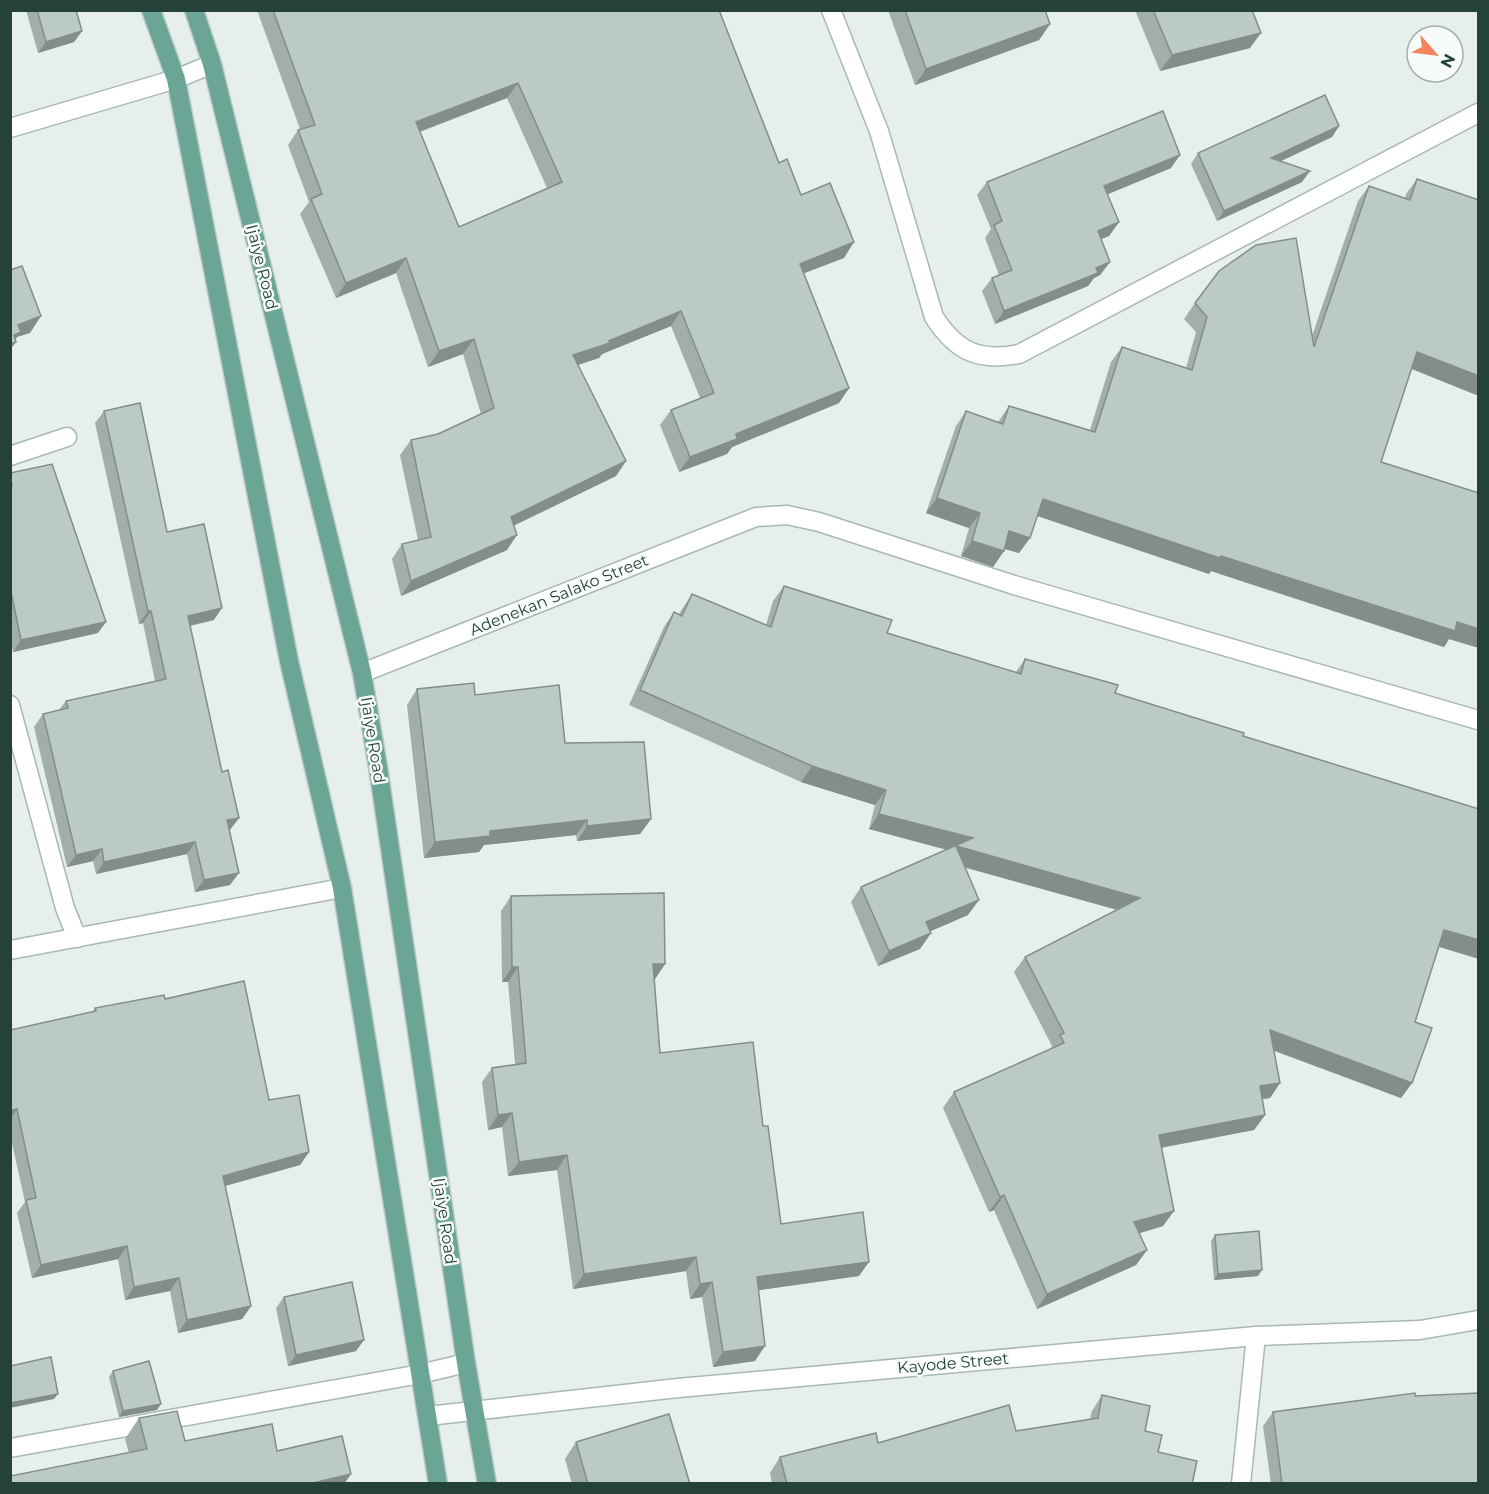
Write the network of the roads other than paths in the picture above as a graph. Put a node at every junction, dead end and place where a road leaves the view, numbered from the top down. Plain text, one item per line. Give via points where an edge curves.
1 (151, 10) edge
2 (194, 10) edge
3 (831, 10) edge
4 (212, 64) junction
5 (176, 79) junction
6 (1479, 112) edge
7 (10, 128) edge
8 (67, 437) dead end
9 (10, 456) edge
10 (362, 673) junction
11 (10, 705) edge
12 (1479, 720) edge
13 (14, 736) edge
14 (342, 888) junction
15 (77, 938) junction
16 (10, 950) edge
17 (1479, 1320) edge
18 (1257, 1336) junction
19 (466, 1363) junction
20 (420, 1374) junction
21 (474, 1410) junction
22 (428, 1416) junction
23 (10, 1448) edge
24 (438, 1484) edge
25 (488, 1484) edge
26 (1241, 1484) edge

1 - 5 main road
2 - 4 main road, Ijaiye Road
3 - 6 street via 879,131 934,317 959,347 996,359 1019,354
4 - 5 street
4 - 10 main road, Ijaiye Road
5 - 7 street
5 - 14 main road via 289,662
8 - 9 street
10 - 12 street, Adenekan Salako Street via 756,517 788,515
10 - 19 main road, Ijaiye Road
11 - 13 street
13 - 15 street
14 - 15 street
14 - 20 main road
15 - 16 street
17 - 18 street, Kayode Street via 1419,1330
18 - 21 street, Kayode Street
18 - 26 street
19 - 20 street
19 - 21 main road, Ijaiye Road
20 - 22 main road
20 - 23 street
21 - 22 street, Kayode Street
21 - 25 main road, Ijaiye Road
22 - 24 main road

